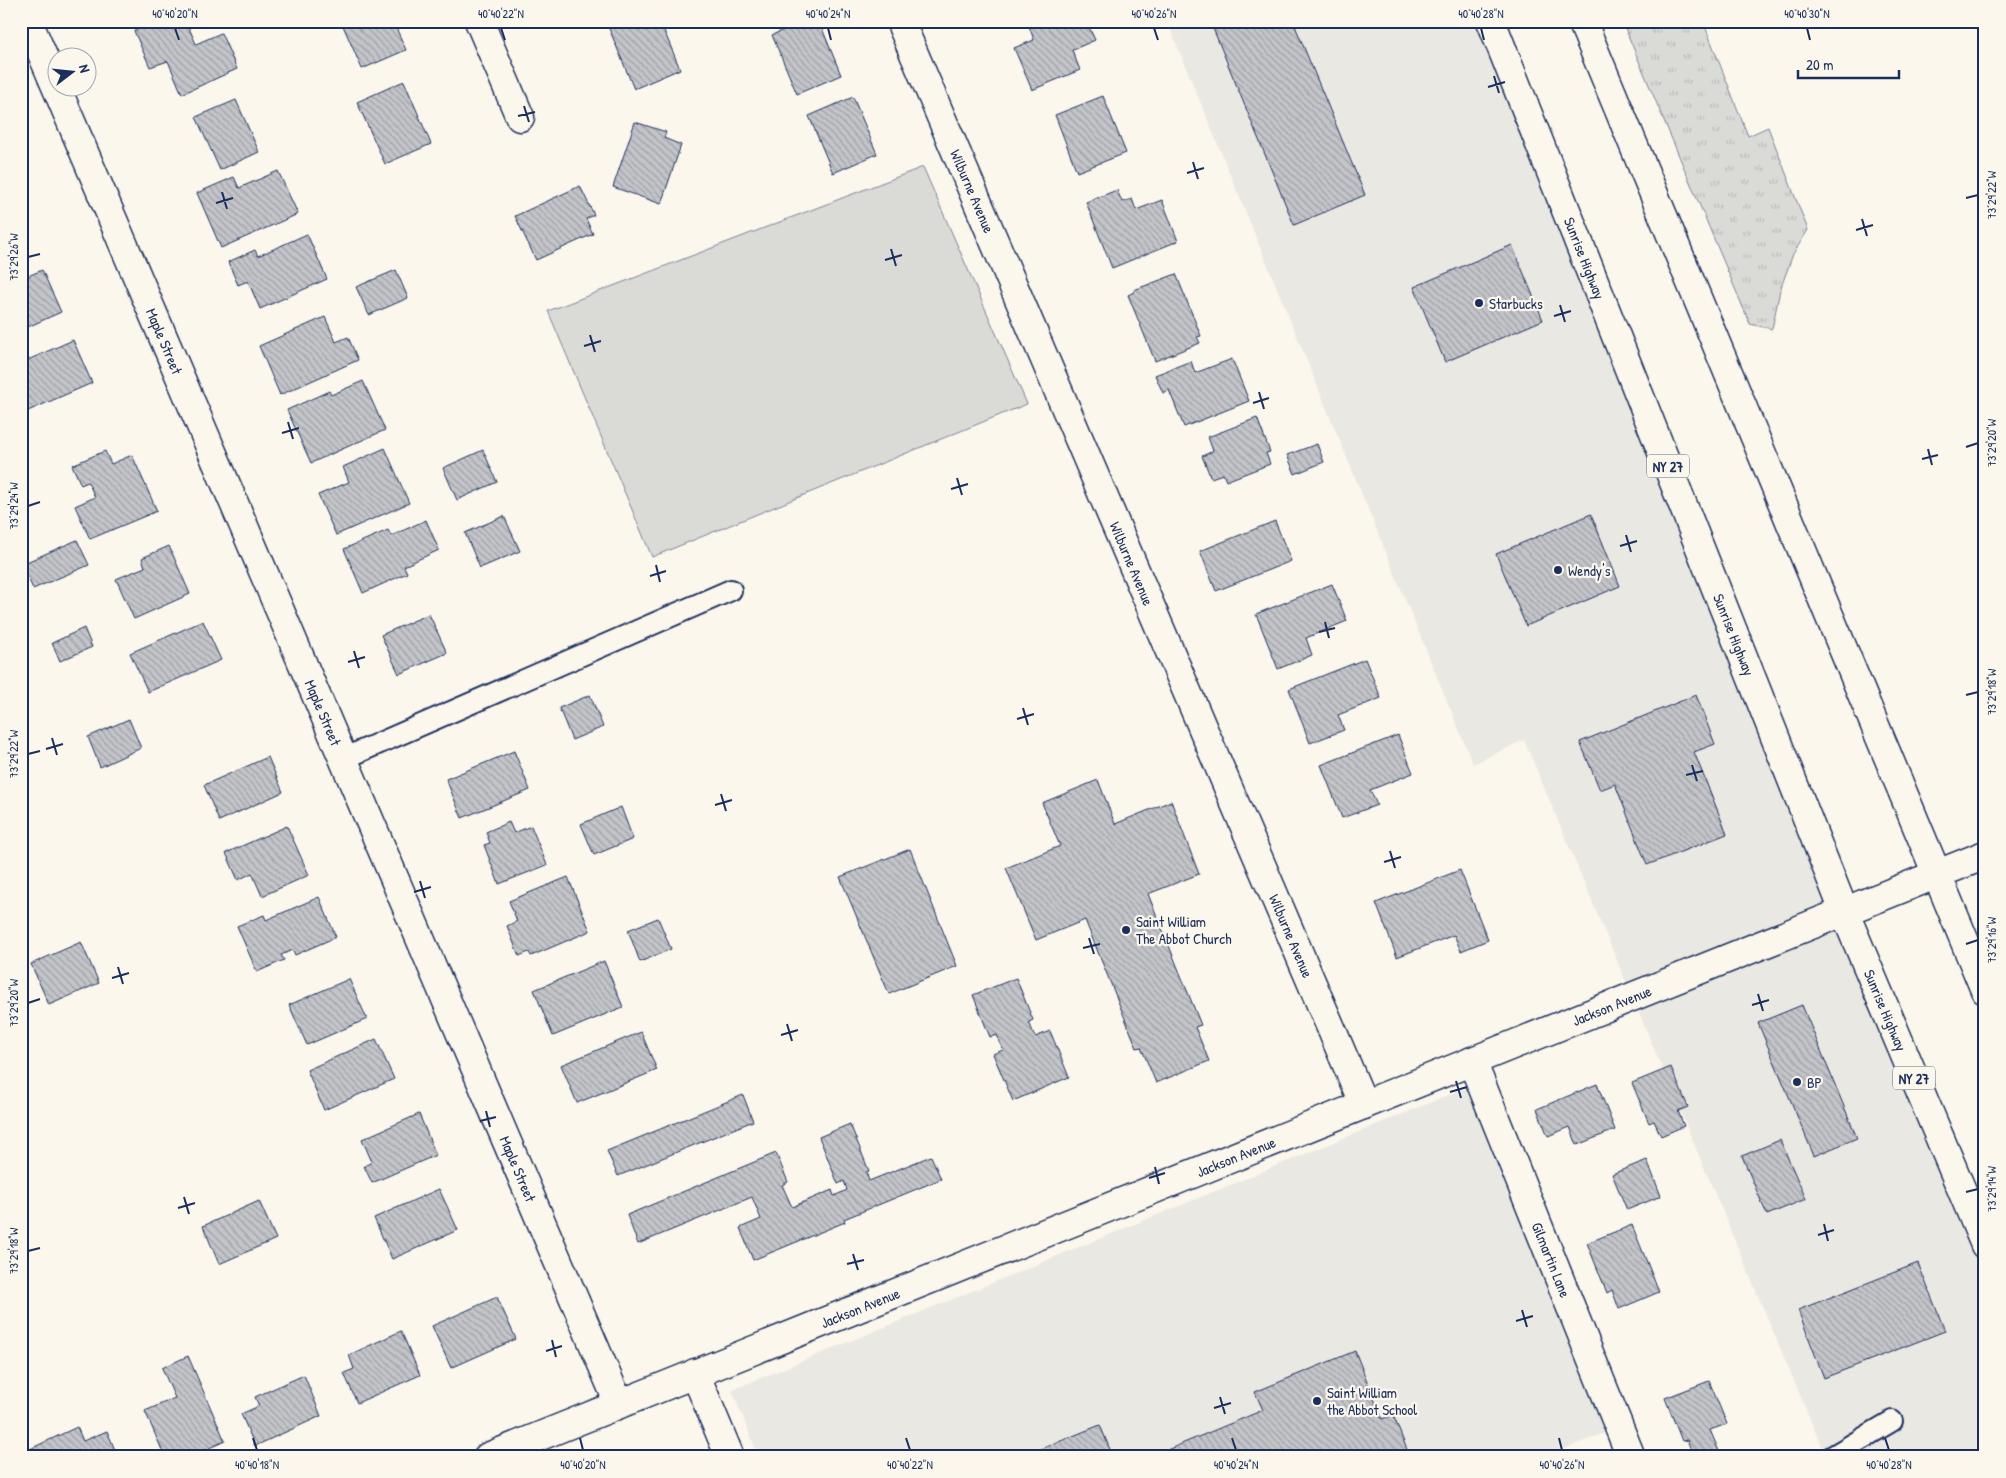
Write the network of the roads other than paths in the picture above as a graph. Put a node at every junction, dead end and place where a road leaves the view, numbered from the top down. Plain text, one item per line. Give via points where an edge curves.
1 (28, 21) edge
2 (479, 21) edge
3 (900, 21) edge
4 (1491, 21) edge
5 (1582, 21) edge
6 (520, 117) dead end
7 (731, 590) dead end
8 (343, 759) junction
9 (1985, 855) edge
10 (1936, 875) junction
11 (1844, 911) junction
12 (1985, 990) edge
13 (1472, 1061) junction
14 (1364, 1105) junction
15 (1985, 1245) edge
16 (695, 1373) junction
17 (619, 1404) junction
18 (1892, 1421) dead end
19 (488, 1457) edge
20 (730, 1457) edge
21 (1631, 1457) edge
22 (1830, 1457) edge

1 - 8 main road, Maple Street
2 - 6 main road
3 - 14 main road, Wilburne Avenue
4 - 11 main road, Sunrise Highway / NY 27
5 - 10 main road
7 - 8 lane
8 - 17 main road, Maple Street
9 - 10 main road, Jackson Avenue
10 - 11 main road, Jackson Avenue
10 - 12 main road
11 - 13 main road, Jackson Avenue
11 - 15 main road, Sunrise Highway / NY 27
13 - 14 main road, Jackson Avenue
13 - 21 main road, Gilmartin Lane
14 - 16 main road, Jackson Avenue
16 - 17 main road, Jackson Avenue
16 - 20 main road
17 - 19 main road, Jackson Avenue
18 - 22 lane

